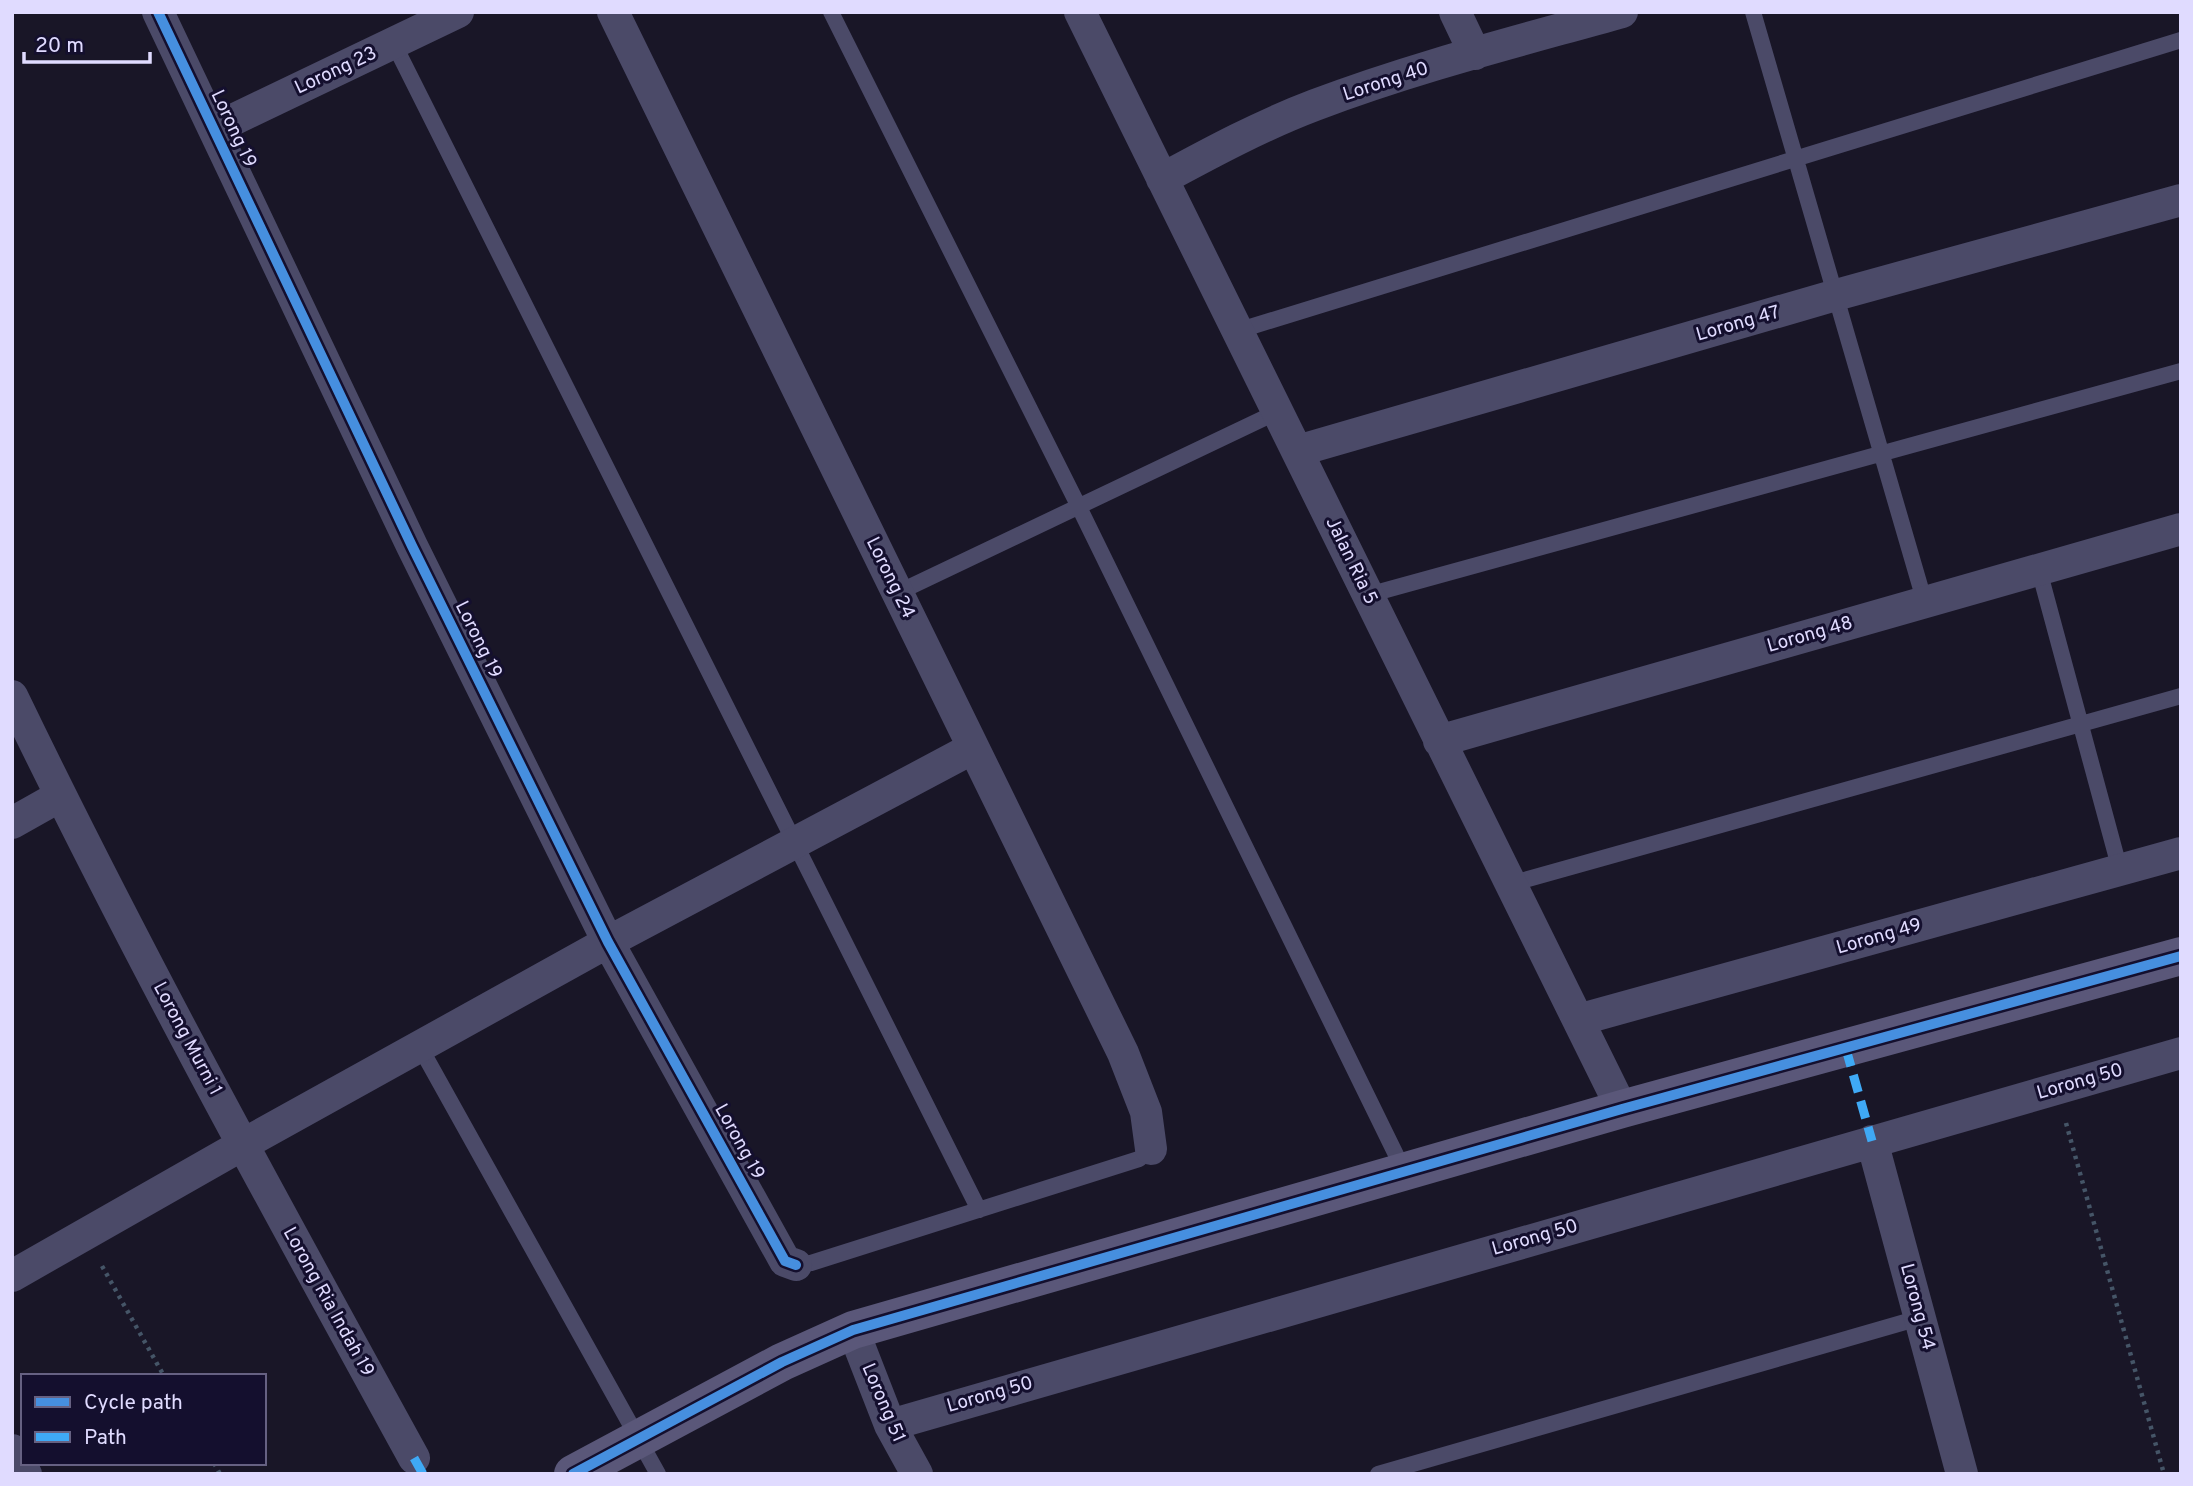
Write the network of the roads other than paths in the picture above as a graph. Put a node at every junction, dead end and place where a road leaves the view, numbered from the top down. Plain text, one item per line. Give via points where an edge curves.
1 (158, 12) edge
2 (458, 12) edge
3 (613, 12) edge
4 (831, 12) edge
5 (1080, 12) edge
6 (1455, 12) edge
7 (1622, 12) edge
8 (1754, 12) edge
9 (2181, 40) edge
10 (394, 44) junction
11 (1475, 54) junction
12 (214, 129) junction
13 (1796, 159) junction
14 (1162, 178) junction
15 (2181, 200) edge
16 (1836, 295) junction
17 (1237, 331) junction
18 (2181, 371) edge
19 (1277, 412) junction
20 (1297, 451) junction
21 (1881, 454) junction
22 (1079, 505) junction
23 (2181, 529) edge
24 (2039, 570) junction
25 (897, 593) junction
26 (1367, 595) junction
27 (1924, 603) junction
28 (12, 696) edge
29 (2181, 696) edge
30 (2081, 724) junction
31 (1440, 741) junction
32 (973, 748) junction
33 (60, 796) junction
34 (12, 823) edge
35 (795, 844) junction
36 (2181, 853) edge
37 (2120, 870) junction
38 (1510, 884) junction
39 (608, 942) junction
40 (2181, 957) edge
41 (1578, 1020) junction
42 (421, 1046) junction
43 (2181, 1053) edge
44 (1622, 1110) junction
45 (1872, 1141) junction
46 (242, 1145) junction
47 (1152, 1149) joint
48 (1405, 1173) junction
49 (979, 1210) junction
50 (796, 1265) joint
51 (12, 1276) edge
52 (1919, 1318) junction
53 (853, 1330) junction
54 (890, 1424) junction
55 (638, 1437) junction
56 (12, 1450) edge
57 (414, 1458) dead end
58 (26, 1474) edge
59 (573, 1474) edge
60 (658, 1474) edge
61 (917, 1474) edge
62 (1378, 1474) edge
63 (1962, 1474) edge

1 - 12 street, Lorong 19
2 - 10 street, Lorong 23
3 - 25 street, Lorong 24
4 - 22 lane
5 - 14 street, Jalan Ria 5
6 - 11 street
7 - 11 street, Lorong 40
8 - 13 lane
9 - 13 lane
10 - 12 street, Lorong 23
10 - 35 lane
11 - 14 street, Lorong 40 via 1315,105
12 - 39 street, Lorong 19 via 412,546
13 - 16 lane
13 - 17 lane
14 - 17 street, Jalan Ria 5
15 - 16 street, Lorong 47
16 - 20 street, Lorong 47
16 - 21 lane
17 - 19 street, Jalan Ria 5
18 - 21 lane
19 - 20 street, Jalan Ria 5
19 - 22 lane
20 - 26 street, Jalan Ria 5
21 - 26 lane
21 - 27 lane
22 - 25 lane
22 - 48 lane
23 - 24 street, Lorong 48
24 - 27 street, Lorong 48
24 - 30 lane
25 - 32 street, Lorong 24
26 - 31 street, Jalan Ria 5
27 - 31 street, Lorong 48
28 - 33 street, Lorong Murni 1
29 - 30 lane
30 - 37 lane
30 - 38 lane
31 - 38 street, Jalan Ria 5
32 - 35 street
32 - 47 street, Lorong 24 via 1122,1053 1146,1112
33 - 34 street
33 - 46 street, Lorong Murni 1
35 - 39 street
35 - 49 lane
36 - 37 street, Lorong 49
37 - 41 street, Lorong 49
38 - 41 street, Jalan Ria 5
39 - 42 street
39 - 50 street, Lorong 19 via 785,1261
40 - 44 street
41 - 44 street, Jalan Ria 5
42 - 46 street
42 - 55 lane
43 - 45 street, Lorong 50
44 - 48 street
45 - 52 street, Lorong 54
45 - 54 street, Lorong 50
46 - 51 street
46 - 57 street, Lorong Ria Indah 19
47 - 49 lane via 1139,1159
48 - 53 street
49 - 50 lane
52 - 62 lane
52 - 63 street, Lorong 54
53 - 54 street, Lorong 51
53 - 55 street
54 - 61 street, Lorong 51
55 - 59 street
55 - 60 lane
56 - 58 street

